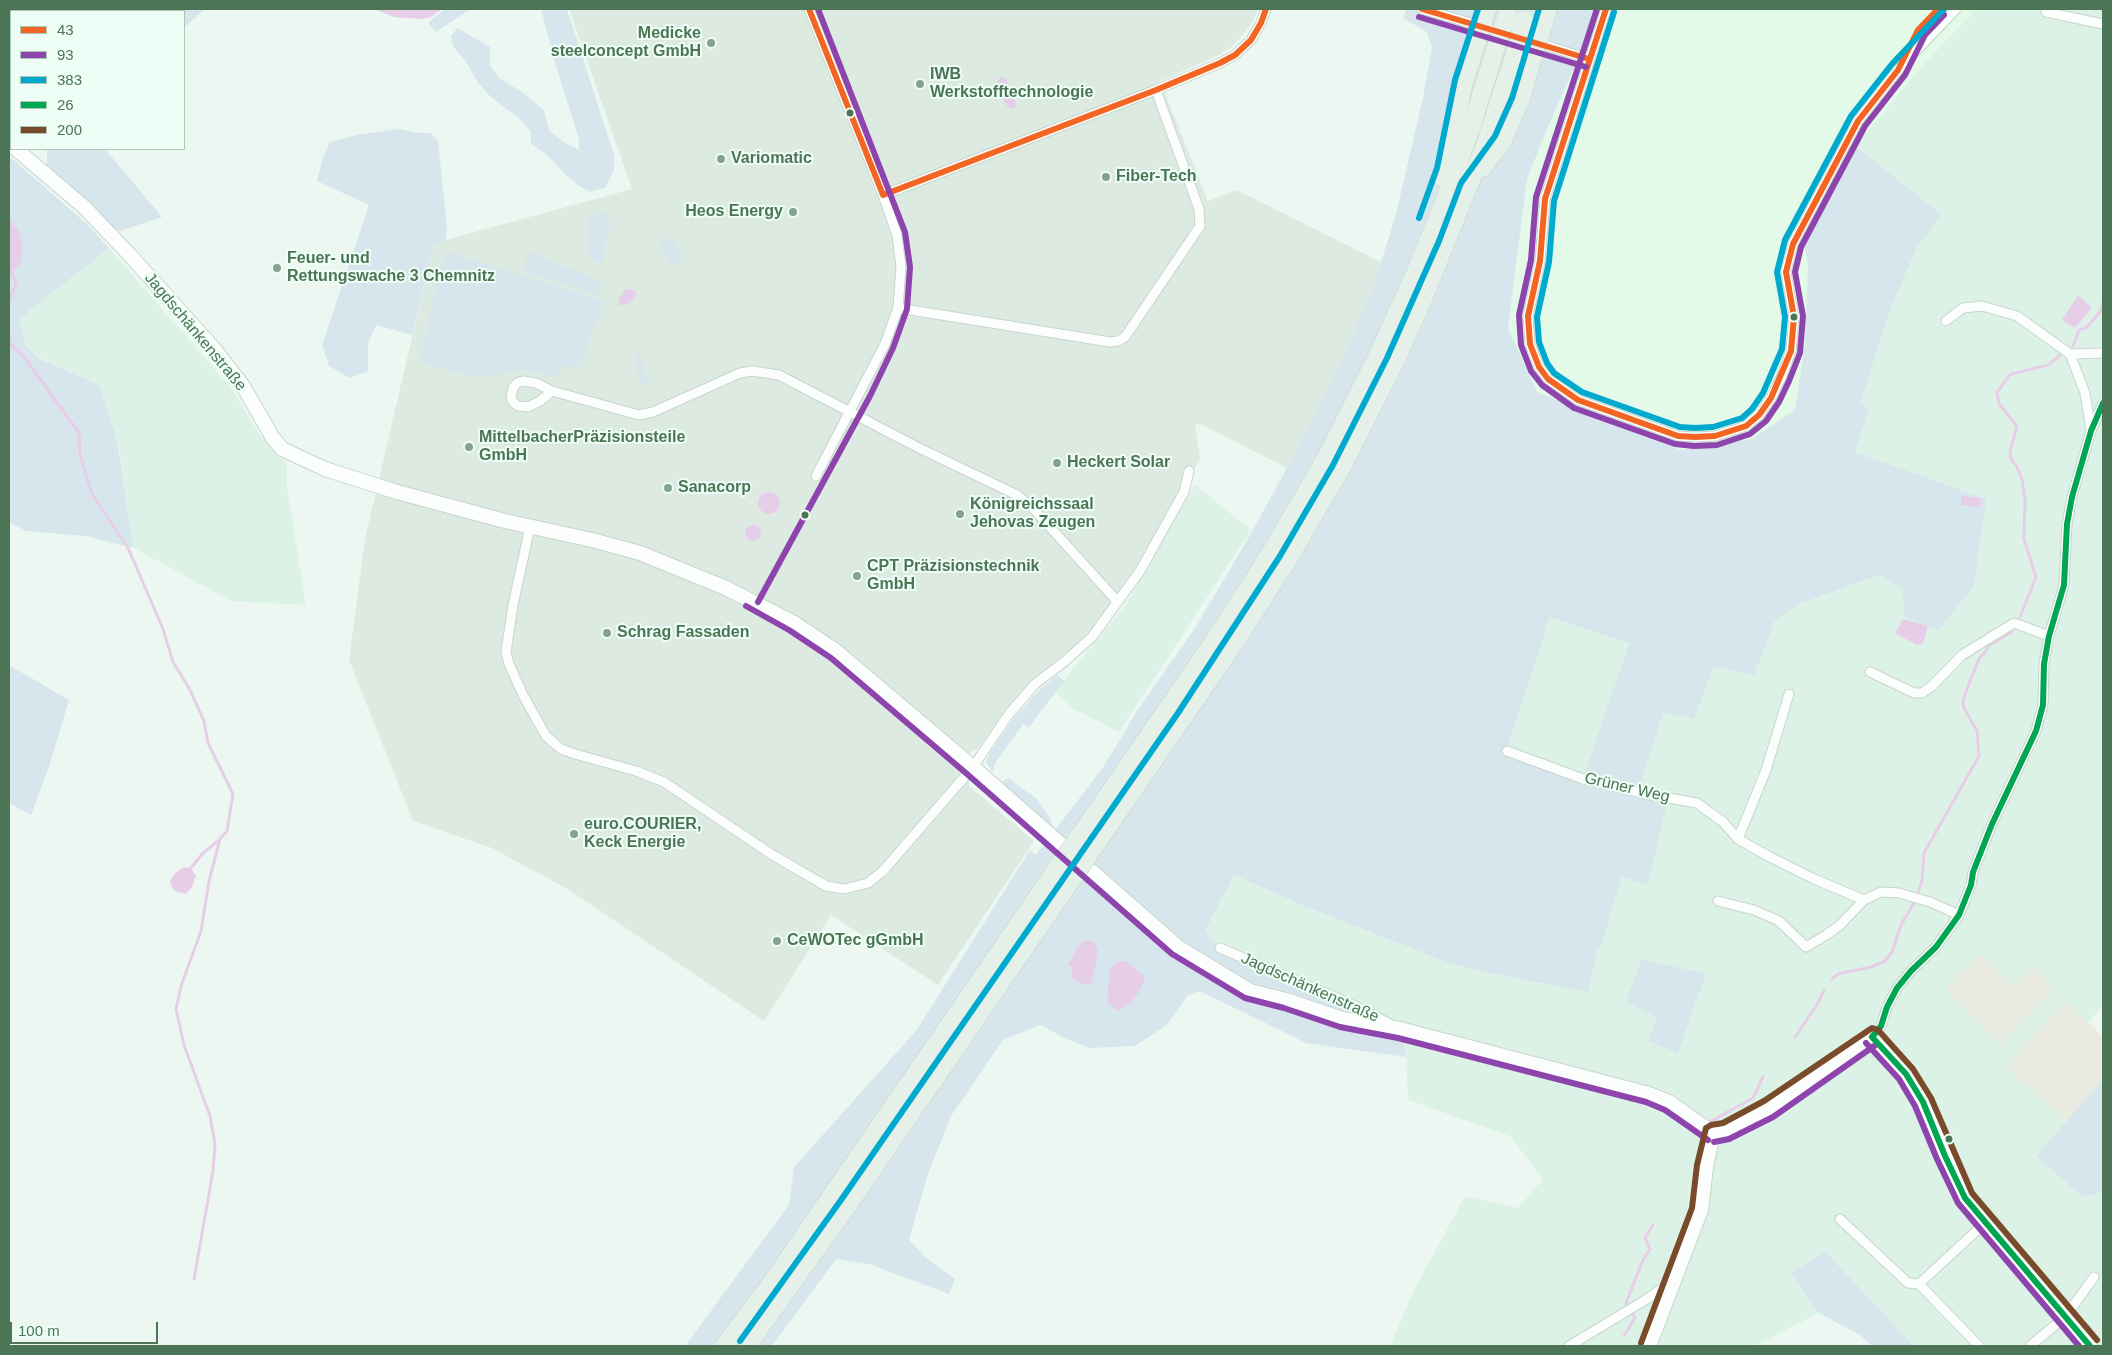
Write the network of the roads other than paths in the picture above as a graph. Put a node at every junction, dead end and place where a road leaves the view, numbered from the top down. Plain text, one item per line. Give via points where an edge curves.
1 (808, 9) edge
2 (1266, 9) edge
3 (1422, 9) edge
4 (1487, 9) edge
5 (1548, 9) edge
6 (1606, 9) edge
7 (1956, 9) edge
8 (1507, 12) edge
9 (2046, 12) dead end
10 (1526, 14) edge
11 (2103, 24) edge
12 (1589, 59) junction
13 (1156, 90) junction
14 (17, 150) edge
15 (1469, 187) junction
16 (883, 195) junction
17 (1416, 271) junction
18 (898, 308) junction
19 (1946, 321) dead end
20 (2103, 353) edge
21 (2070, 354) junction
22 (552, 391) dead end
23 (2103, 403) edge
24 (851, 412) junction
25 (2091, 431) junction
26 (1189, 471) dead end
27 (816, 476) dead end
28 (530, 527) junction
29 (1117, 600) junction
30 (2050, 636) junction
31 (1870, 672) dead end
32 (1789, 694) dead end
33 (1507, 751) dead end
34 (973, 767) junction
35 (1738, 838) junction
36 (1864, 900) junction
37 (1718, 901) dead end
38 (1959, 915) junction
39 (1220, 948) dead end
40 (1400, 1029) junction
41 (1872, 1037) junction
42 (1713, 1133) junction
43 (1840, 1219) dead end
44 (1985, 1223) junction
45 (2094, 1277) dead end
46 (1674, 1280) junction
47 (1919, 1284) junction
48 (2065, 1317) junction
49 (724, 1346) edge
50 (747, 1346) edge
51 (1569, 1346) edge
52 (1649, 1346) edge
53 (1979, 1346) edge
54 (2030, 1346) edge
55 (2090, 1346) edge

1 - 16 street
2 - 13 street via 1251,40 1235,55
3 - 12 street
4 - 17 highway, bridge via 1464,82 1446,170 1418,245
5 - 15 highway, bridge via 1520,101 1503,140
6 - 12 street
7 - 12 street via 1898,70 1863,115 1793,244 1786,272 1794,317 1791,351 1771,398 1746,426 1715,436 1678,436 1578,400 1548,379 1534,356 1528,316 1540,261 1545,199
8 - 17 highway, bridge via 1463,150
9 - 11 street
10 - 15 highway, bridge
13 - 16 street
13 - 18 street via 1200,209 1200,226 1125,336 1110,342
14 - 28 main road, Jagdschänkenstraße via 96,219 215,350 243,386 282,449 348,478
15 - 50 highway, bridge via 1395,362 1341,469 1287,562 1185,718
16 - 18 street via 897,235 900,262
17 - 49 highway, bridge via 1340,429 1273,549 1184,686
18 - 24 street via 885,344
19 - 21 street via 1962,308 1982,306 2017,316
20 - 21 street
21 - 25 street via 2085,393
22 - 24 street via 639,414 653,412 740,373 752,371 778,375
23 - 25 street
24 - 27 street
24 - 29 street via 1017,495 1030,505
25 - 30 street via 2072,497 2067,524 2064,586
26 - 29 street via 1184,492 1149,555
28 - 34 main road, Jagdschänkenstraße via 640,554 750,598 836,651
28 - 34 street via 506,652 512,672 540,726 561,749 664,782 771,854 826,886 844,889 868,883 883,871
29 - 34 street via 1092,637 1035,684 1009,714
30 - 31 street via 2014,623 1962,656 1922,692 1914,693
30 - 38 street via 2044,664 2044,705 2036,731 1992,824
32 - 35 street via 1766,770
33 - 35 street, Grüner Weg via 1582,779 1697,803
34 - 40 main road, Jagdschänkenstraße via 1178,947 1250,990 1342,1019
35 - 36 street, Grüner Weg via 1812,878
36 - 37 street via 1839,926 1806,947 1779,920
36 - 38 street via 1881,892 1899,893
38 - 41 street via 1936,947 1897,988 1881,1026
39 - 40 street, Jagdschänkenstraße via 1353,1005
40 - 42 main road, Jagdschänkenstraße via 1649,1094 1669,1102
41 - 42 main road via 1768,1109 1726,1131
41 - 44 main road via 1906,1074 1923,1102 1965,1198
42 - 46 main road via 1701,1210
43 - 47 street via 1908,1283
44 - 47 street
44 - 48 main road
45 - 48 street
46 - 51 street
46 - 52 main road
47 - 53 street
48 - 54 street
48 - 55 main road

